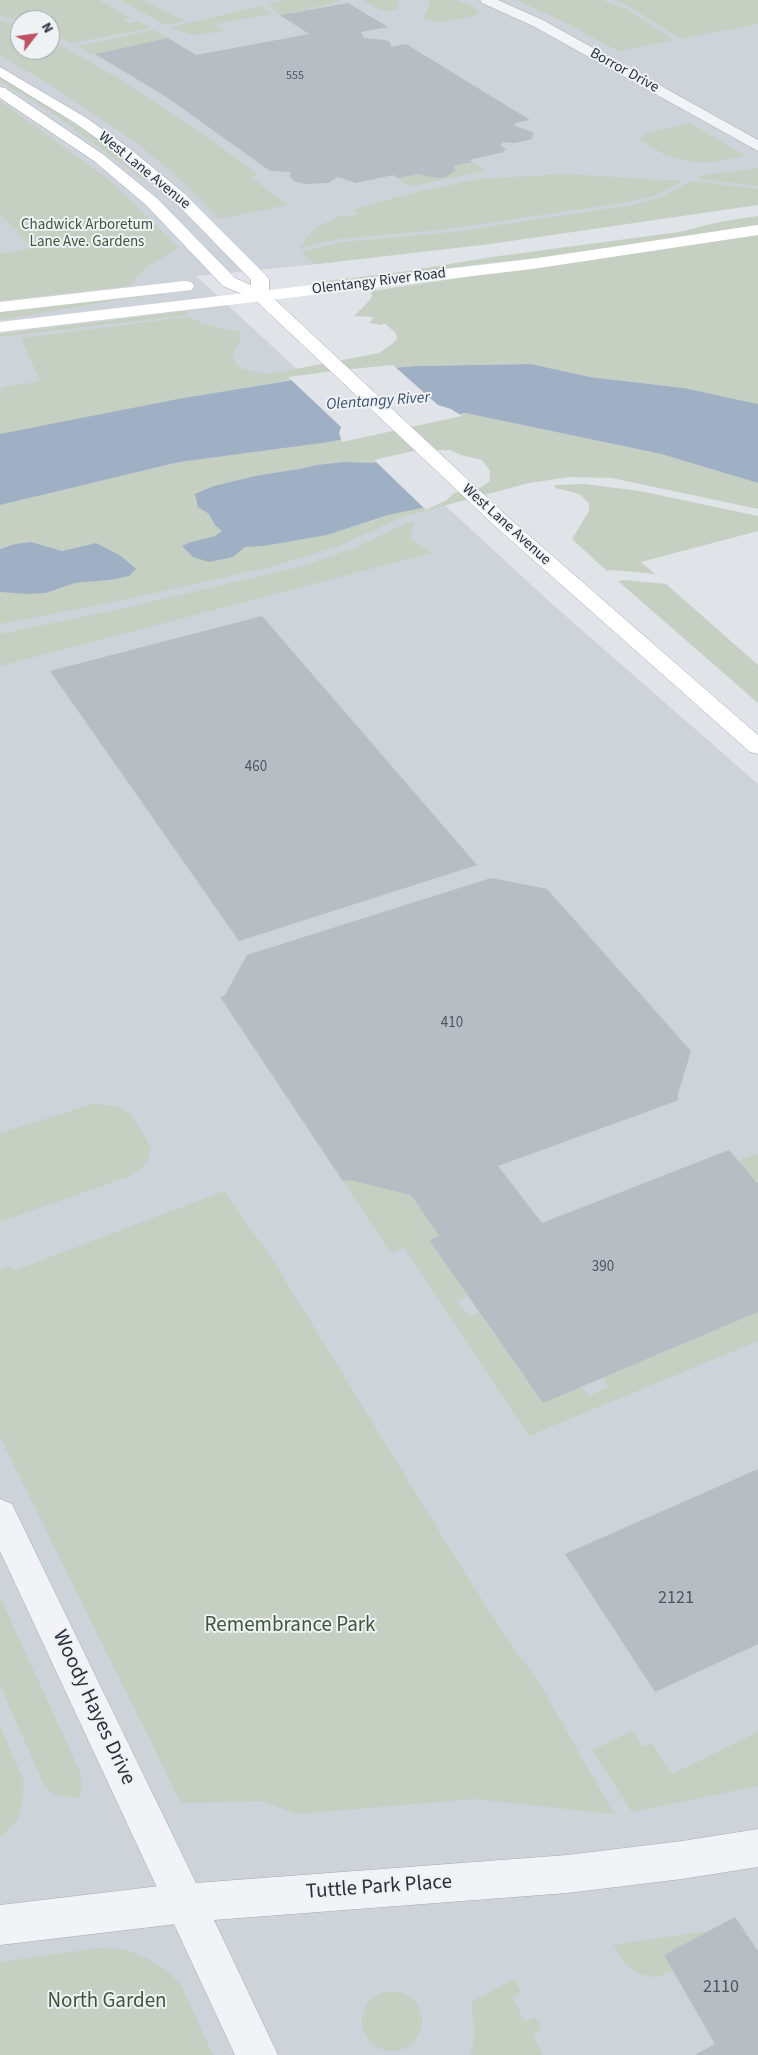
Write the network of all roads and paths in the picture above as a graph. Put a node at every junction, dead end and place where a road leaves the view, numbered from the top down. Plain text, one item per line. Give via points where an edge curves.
1 (487, 0) edge
2 (0, 71) edge
3 (0, 91) edge
4 (758, 146) edge
5 (758, 230) edge
6 (228, 282) junction
7 (265, 284) junction
8 (0, 306) edge
9 (0, 327) edge
10 (758, 747) edge
11 (0, 1514) edge
12 (758, 1848) edge
13 (185, 1903) junction
14 (0, 1925) edge
15 (257, 2055) edge

1 - 4 street, Borror Drive via 534,21
2 - 7 main road, West Lane Avenue via 80,120 124,152 179,197
3 - 6 main road, West Lane Avenue via 99,158 152,202
5 - 7 main road, Olentangy River Road via 532,264
6 - 7 main road, West Lane Avenue
6 - 8 main road
7 - 9 main road, Olentangy River Road
7 - 10 main road, West Lane Avenue via 316,348 502,522
11 - 13 street, Woody Hayes Drive
12 - 13 street, Tuttle Park Place via 575,1873
13 - 14 street, Tuttle Park Place
13 - 15 street, Woody Hayes Drive

